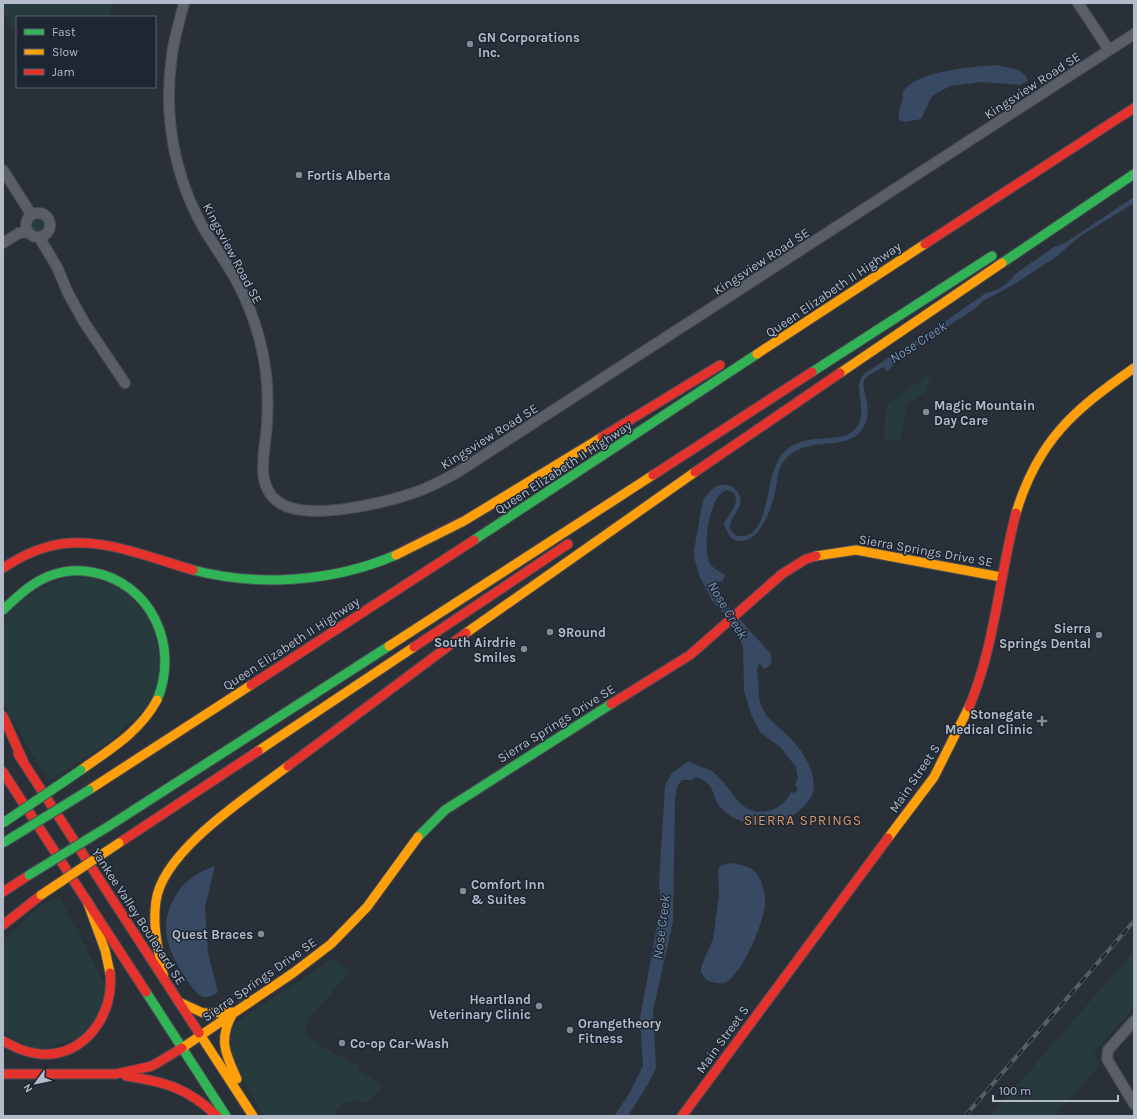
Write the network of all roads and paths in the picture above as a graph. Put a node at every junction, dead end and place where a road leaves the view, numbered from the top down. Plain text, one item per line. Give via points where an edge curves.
1 (184, 3) edge
2 (1078, 3) edge
3 (1134, 34) edge
4 (1109, 50) junction
5 (1134, 108) edge
6 (1134, 163) edge
7 (3, 170) edge
8 (1134, 174) edge
9 (1108, 180) dead end
10 (32, 214) junction
11 (28, 232) junction
12 (39, 237) junction
13 (3, 243) edge
14 (1003, 249) dead end
15 (890, 266) junction
16 (892, 321) junction
17 (755, 344) dead end
18 (728, 361) dead end
19 (1134, 368) edge
20 (124, 382) dead end
21 (691, 462) dead end
22 (574, 540) dead end
23 (3, 568) edge
24 (1001, 577) junction
25 (3, 610) edge
26 (3, 716) edge
27 (3, 730) edge
28 (24, 763) junction
29 (3, 772) edge
30 (3, 823) edge
31 (3, 844) edge
32 (3, 892) edge
33 (87, 901) junction
34 (3, 925) edge
35 (164, 979) junction
36 (179, 1002) junction
37 (234, 1012) junction
38 (1134, 1021) edge
39 (200, 1036) junction
40 (3, 1041) edge
41 (182, 1048) junction
42 (3, 1074) edge
43 (116, 1074) junction
44 (1134, 1104) edge
45 (217, 1116) edge
46 (226, 1116) edge
47 (253, 1116) edge
48 (682, 1116) edge

1 - 4 street, Kingsview Road SE via 173,48 168,85 170,129 177,164 190,200 235,278 259,337 268,396 264,458 266,487 270,495 283,506 310,511 355,507 396,498 427,488 458,472
2 - 4 street
3 - 4 street, Kingsview Road SE
5 - 15 main road, Queen Elizabeth II Highway
6 - 9 main road
7 - 10 street
8 - 35 main road via 556,569 374,700 201,833 169,867 155,905 154,934
10 - 11 street via 26,222
10 - 12 street via 41,212 50,221 51,226 47,234
11 - 12 street
11 - 13 street via 19,233
12 - 20 street via 84,322
14 - 16 main road
15 - 17 main road
15 - 31 main road, Queen Elizabeth II Highway, bridge via 626,442
16 - 21 main road
16 - 32 main road, bridge
18 - 23 main road via 455,525 400,554 336,574 272,580 229,577 199,572 106,545 78,542 45,547 26,554
19 - 24 main road, Main Street S via 1086,403 1063,425 1039,457 1015,512
22 - 34 main road, bridge via 41,895
24 - 37 main road, Sierra Springs Drive SE via 856,550 821,554 792,566 690,654 445,810 423,830 367,907 331,944
24 - 48 main road, Main Street S via 987,649 974,696 956,738 934,777
25 - 30 main road, bridge via 17,594 40,578 62,571 83,570 110,576 134,591 145,602 160,628 164,642 165,671 158,699 151,711 130,734
26 - 28 main road
27 - 28 main road, Yankee Valley Boulevard SE
28 - 35 main road, Yankee Valley Boulevard SE
29 - 33 main road
33 - 40 main road via 109,966 108,1005 98,1028 84,1040 60,1052 48,1054 26,1052
33 - 41 main road
35 - 36 main road, Yankee Valley Boulevard SE
36 - 37 main road via 203,1013
36 - 39 main road, Yankee Valley Boulevard SE
37 - 39 main road, Sierra Springs Drive SE
37 - 47 main road via 224,1027 224,1046
38 - 44 street via 1108,1050 1107,1060
39 - 41 main road, Sierra Springs Drive SE
39 - 47 main road, Yankee Valley Boulevard SE
41 - 43 main road, Sierra Springs Drive SE via 152,1066
41 - 46 main road
42 - 43 main road
43 - 45 main road via 180,1087 190,1092

